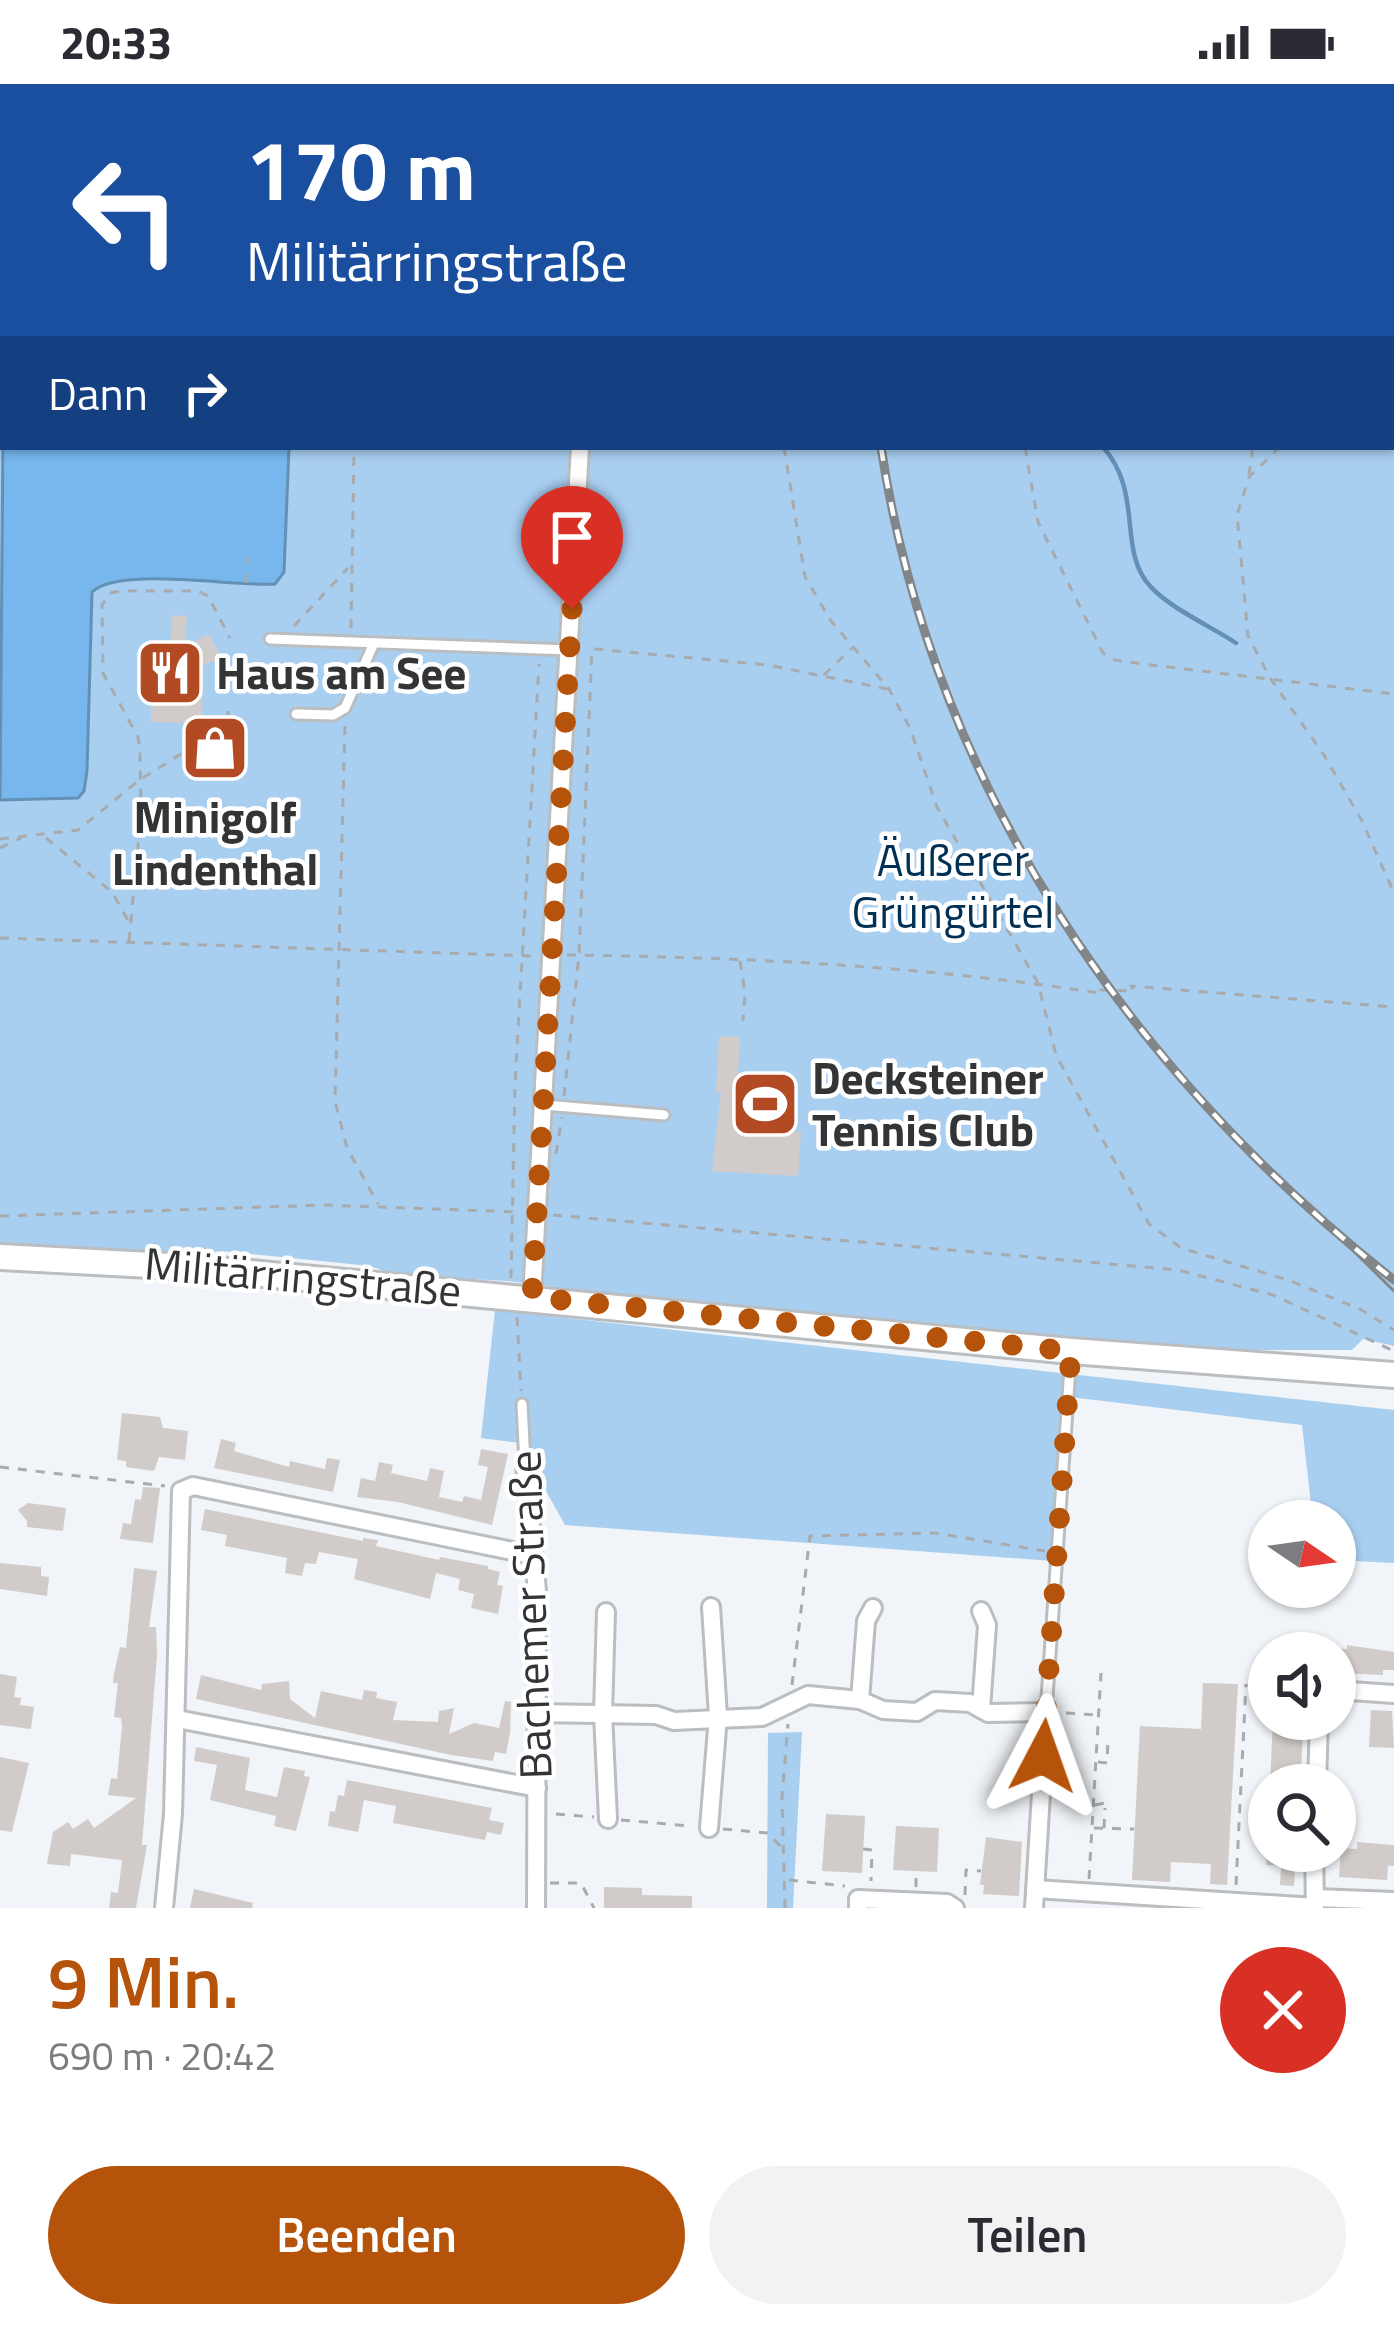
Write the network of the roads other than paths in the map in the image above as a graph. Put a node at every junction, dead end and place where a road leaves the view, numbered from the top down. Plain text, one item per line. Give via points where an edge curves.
1 (580, 450) edge
2 (270, 639) dead end
3 (374, 643) junction
4 (569, 650) junction
5 (296, 714) dead end
6 (553, 1106) junction
7 (664, 1115) dead end
8 (0, 1257) edge
9 (522, 1296) junction
10 (1071, 1351) junction
11 (1394, 1375) edge
12 (522, 1404) road end
13 (525, 1466) joint
14 (532, 1555) junction
15 (712, 1607) dead end
16 (873, 1608) dead end
17 (981, 1611) dead end
18 (606, 1612) dead end
19 (1356, 1691) edge
20 (1394, 1694) edge
21 (860, 1700) junction
22 (981, 1709) junction
23 (1046, 1712) junction
24 (536, 1713) junction
25 (602, 1714) junction
26 (718, 1716) junction
27 (177, 1719) junction
28 (537, 1788) junction
29 (608, 1819) road end
30 (709, 1828) road end
31 (1314, 1872) edge
32 (1035, 1899) edge
33 (1394, 1901) edge
34 (862, 1902) edge
35 (1315, 1904) edge
36 (164, 1908) edge
37 (536, 1908) edge
38 (960, 1908) edge

1 - 4 street
2 - 3 lane
3 - 4 lane
3 - 5 lane via 345,708
4 - 6 street via 552,955
6 - 7 lane
6 - 9 street
8 - 9 main road, Militärringstraße
9 - 10 main road, Militärringstraße
10 - 11 main road, Militärringstraße
10 - 23 lane
12 - 13 lane, Bachemer Straße
13 - 14 street, Bachemer Straße
14 - 24 street, Bachemer Straße
14 - 27 street via 193,1486 181,1491
15 - 26 street
16 - 21 street
17 - 22 street via 988,1625
18 - 25 street
19 - 20 street
21 - 22 street via 883,1710 917,1712 934,1701
21 - 26 street via 808,1695 762,1717
22 - 23 street
23 - 32 street
24 - 25 street
24 - 28 street, Bachemer Straße
25 - 26 street
25 - 29 street
26 - 30 street
27 - 28 street
27 - 36 street
28 - 37 street, Bachemer Straße
31 - 35 street
32 - 35 street via 1089,1892
33 - 35 street
34 - 38 street

